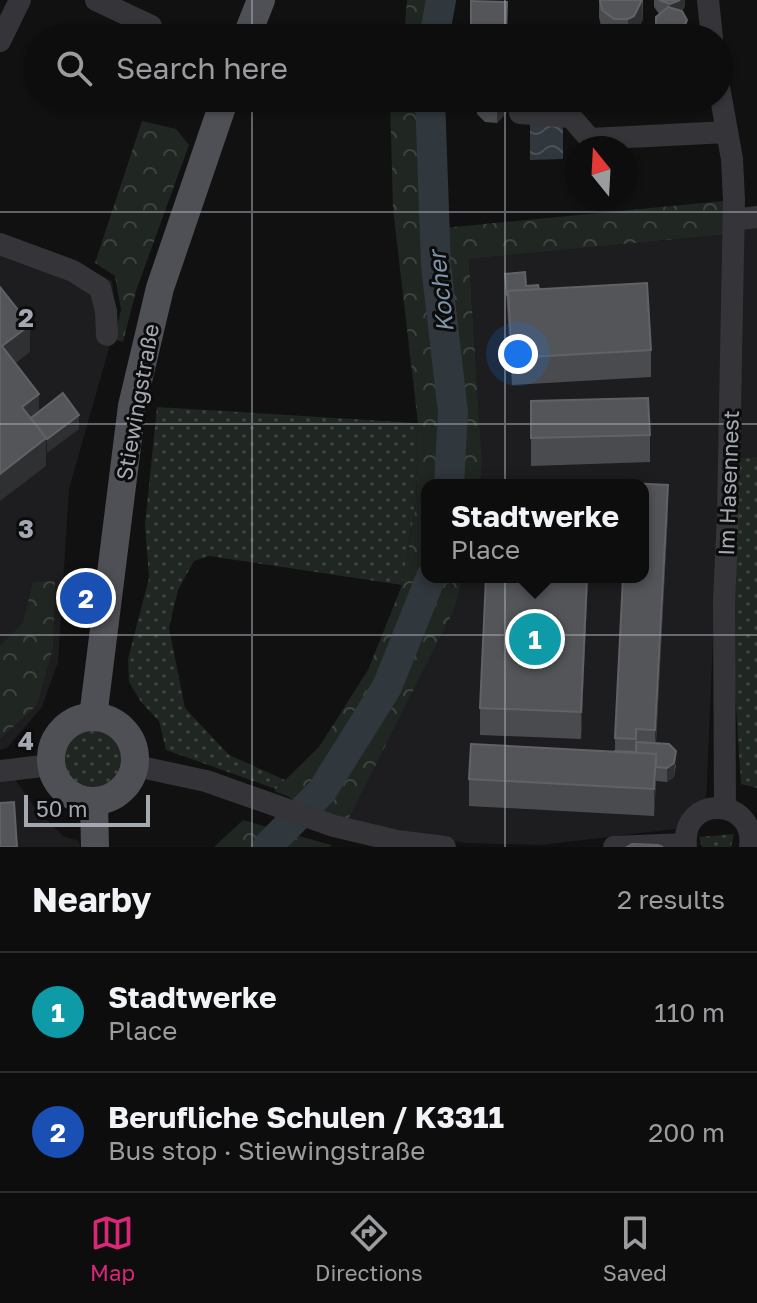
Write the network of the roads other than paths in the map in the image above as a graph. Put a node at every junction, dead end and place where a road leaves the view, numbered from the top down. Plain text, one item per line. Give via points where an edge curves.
1 (20, 0) edge
2 (96, 0) edge
3 (261, 0) edge
4 (708, 0) edge
5 (147, 24) edge
6 (252, 24) edge
7 (711, 24) edge
8 (0, 41) edge
9 (220, 112) edge
10 (520, 112) edge
11 (723, 112) edge
12 (727, 132) junction
13 (757, 217) edge
14 (734, 220) junction
15 (0, 244) edge
16 (107, 335) dead end
17 (93, 717) junction
18 (51, 765) junction
19 (136, 766) junction
20 (0, 771) edge
21 (94, 802) junction
22 (725, 808) junction
23 (753, 843) edge
24 (686, 846) edge
25 (95, 847) edge
26 (445, 847) edge
27 (614, 847) edge

1 - 8 street
2 - 5 street
3 - 6 main road
4 - 7 street
9 - 17 main road, Stiewingstraße via 160,288 132,406
10 - 12 street via 571,117 590,139
11 - 12 street, Im Hasennest
12 - 14 street, Im Hasennest
13 - 14 street
14 - 22 street, Im Hasennest via 723,615
15 - 16 street via 73,271 100,288
17 - 18 main road via 66,726 57,737
17 - 19 main road via 126,731
18 - 20 street
18 - 21 main road via 70,795
19 - 21 main road via 121,792
19 - 26 street via 206,781 334,826
21 - 25 main road
22 - 23 street via 744,819
22 - 24 street via 696,816 689,824
24 - 27 street

